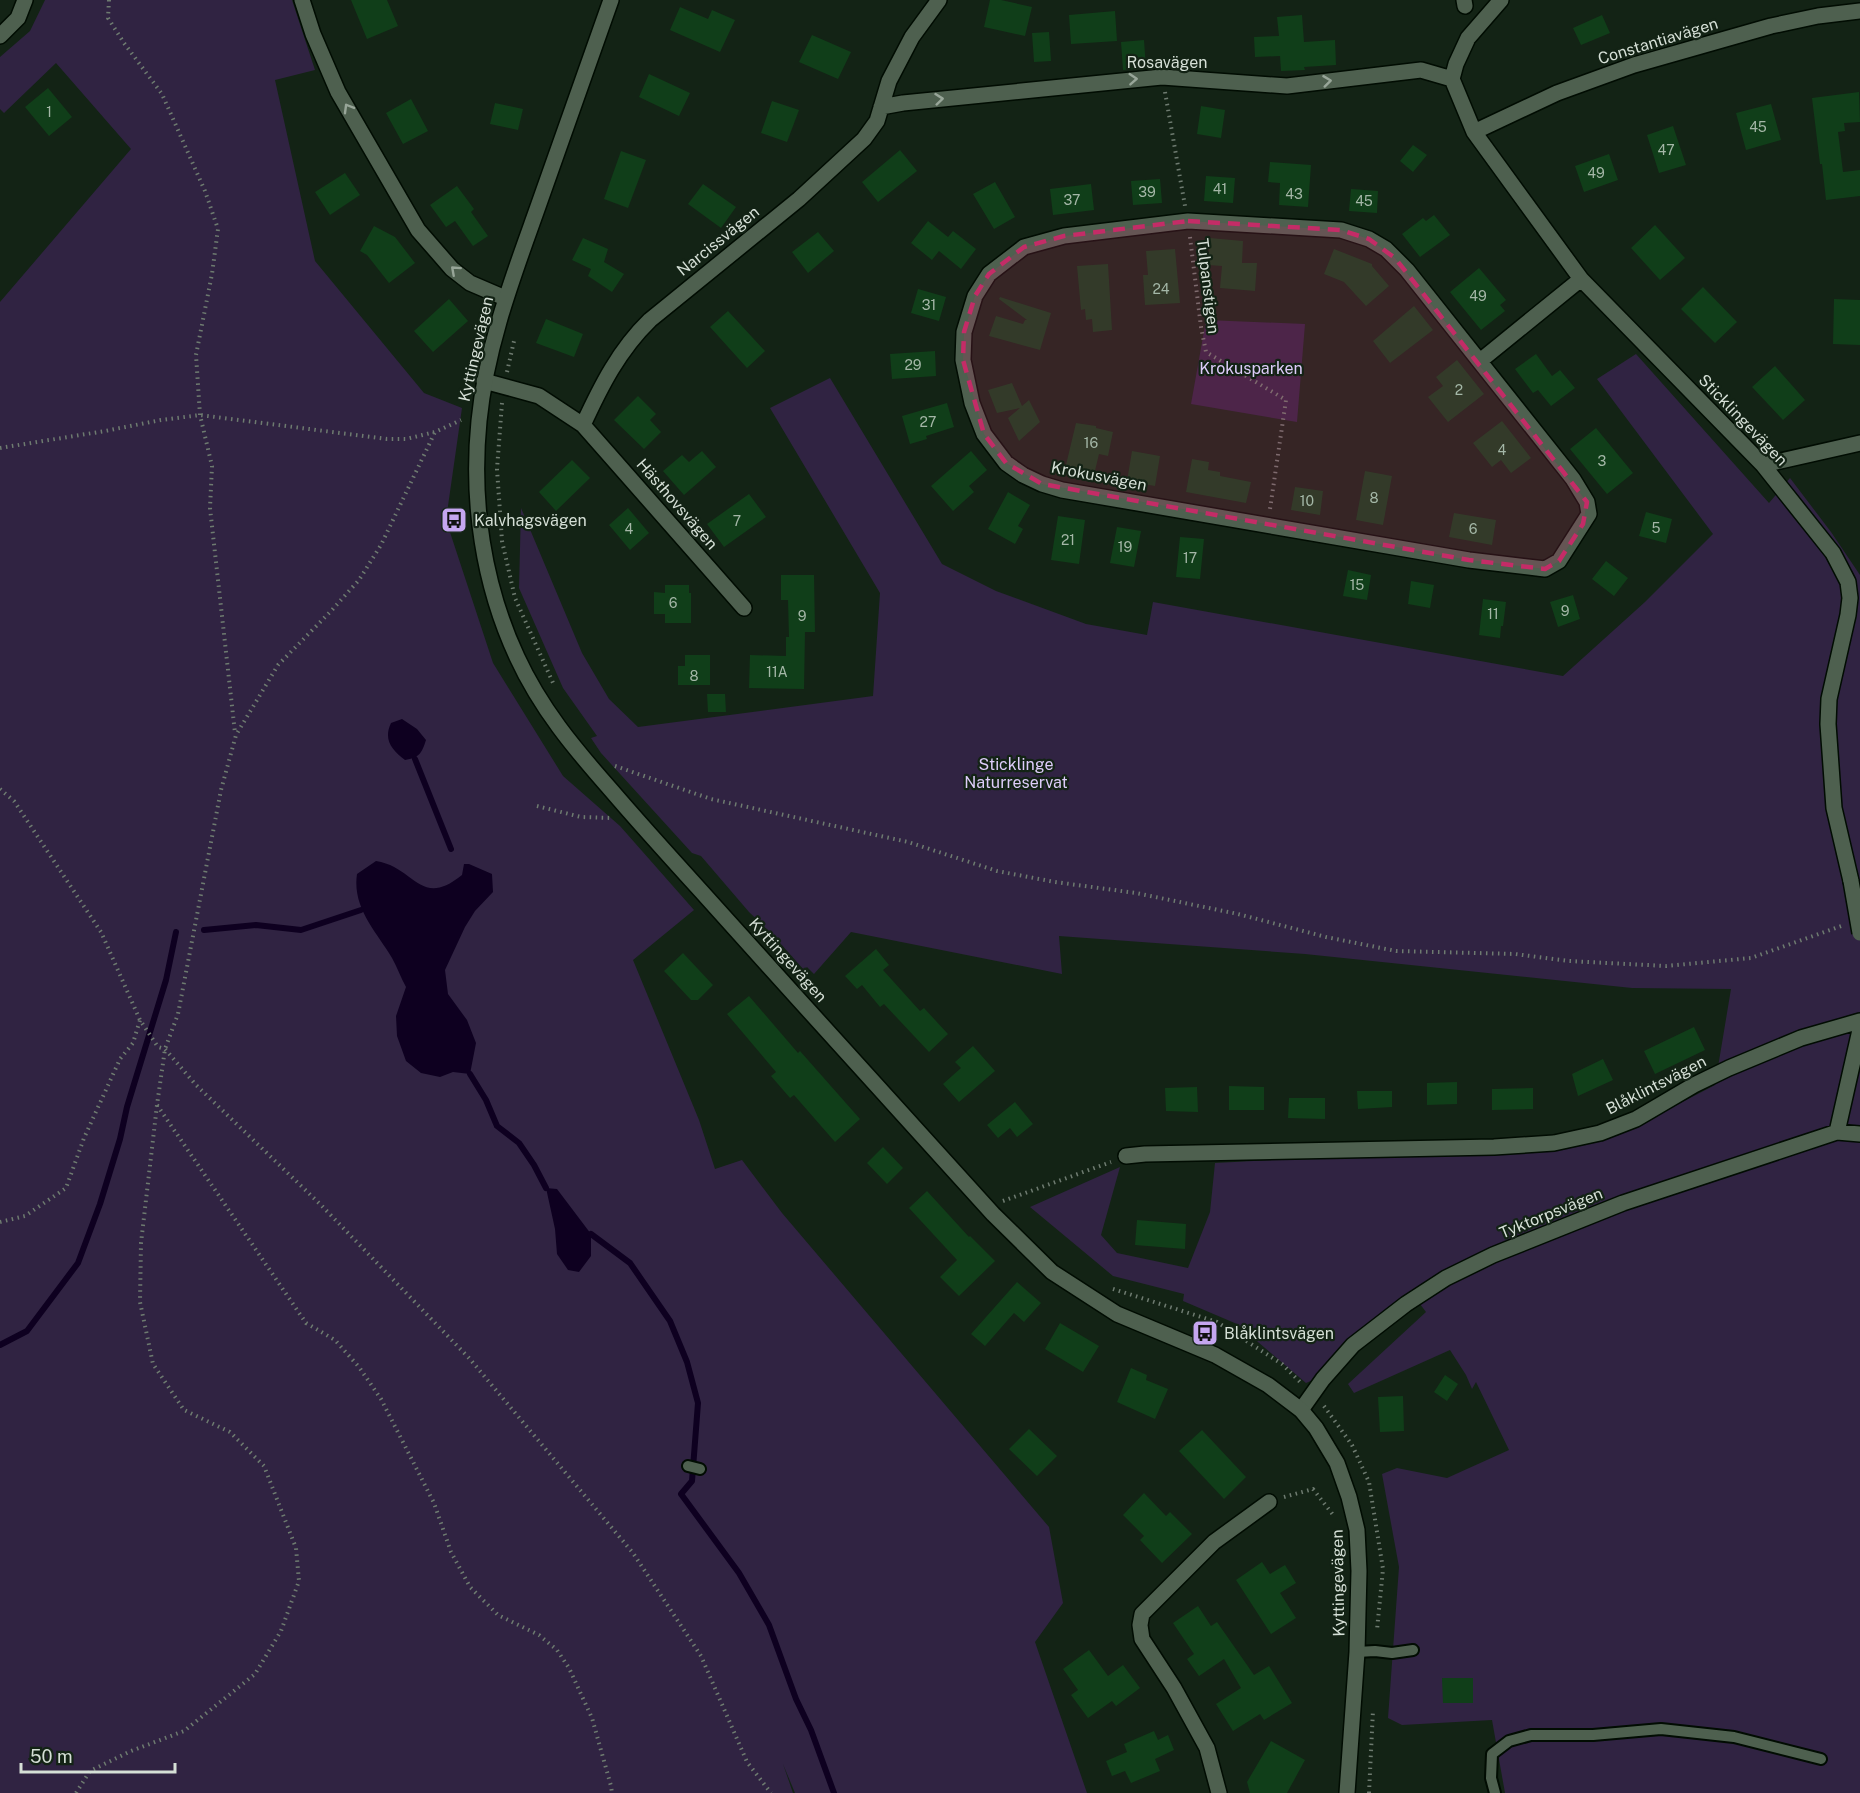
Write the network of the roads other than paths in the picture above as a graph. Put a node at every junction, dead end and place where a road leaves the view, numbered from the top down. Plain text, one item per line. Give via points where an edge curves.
1 (26, 0) edge
2 (302, 0) edge
3 (611, 0) edge
4 (939, 0) edge
5 (1501, 0) edge
6 (1860, 11) edge
7 (0, 36) edge
8 (1452, 79) junction
9 (881, 107) junction
10 (1474, 132) junction
11 (1581, 279) junction
12 (505, 298) junction
13 (1480, 361) junction
14 (484, 381) junction
15 (583, 424) junction
16 (1860, 443) edge
17 (1763, 465) junction
18 (744, 608) dead end
19 (1856, 927) edge
20 (1860, 1021) edge
21 (1860, 1030) edge
22 (1837, 1132) junction
23 (1860, 1134) edge
24 (1126, 1156) road end
25 (1301, 1410) junction
26 (688, 1466) dead end
27 (700, 1469) dead end
28 (1269, 1502) road end
29 (1413, 1650) dead end
30 (1357, 1652) junction
31 (1821, 1759) dead end
32 (1219, 1793) edge
33 (1347, 1793) edge
34 (1495, 1793) edge

1 - 7 street via 18,18
12 -> 2 street via 470,283 452,269 418,230 338,92
3 - 12 street, Kyttingevägen
4 - 9 street, Narcissvägen via 912,37 889,81
5 - 8 street via 1467,38
6 - 10 street, Constantiavägen via 1771,26 1634,65 1557,93
9 -> 8 street, Rosavägen via 1162,77 1287,86 1421,70
8 - 10 street, Sticklingevägen
9 - 15 street, Narcissvägen via 877,121 864,139 634,336 606,378
10 - 11 street, Sticklingevägen
11 - 13 street
11 - 17 street, Sticklingevägen
12 - 14 street, Kyttingevägen
13 - 13 street, Krokusvägen via 1407,270 1369,239 1341,230 1188,221 1064,236 1024,247 989,274 975,296 964,332 963,360 984,435 1006,464 1042,484 1469,560 1545,569 1559,561 1589,514 1587,502
14 - 15 street via 539,396
14 - 25 street, Kyttingevägen via 476,468 486,565 499,612 518,657 540,700 568,741 993,1214 1052,1272 1117,1314 1215,1355 1278,1391
15 - 18 street, Hästhovsvägen
16 - 17 street
17 - 19 street, Sticklingevägen, bridge via 1833,553 1848,582 1848,615 1828,699 1828,724 1834,808 1851,881
20 - 24 street, Blåklintsvägen via 1801,1038 1730,1068 1636,1119 1600,1133 1554,1143
21 - 22 street
22 - 23 street, Tyktorpsvägen
22 - 25 street, Tyktorpsvägen via 1623,1203 1446,1278 1353,1345
25 - 30 street, Kyttingevägen via 1337,1463 1349,1497 1358,1551
26 - 27 lane
28 - 32 street via 1214,1542 1142,1614 1140,1625 1143,1639 1207,1748
29 - 30 lane
30 - 33 street, Kyttingevägen
31 - 34 lane via 1734,1737 1661,1729 1532,1735 1509,1741 1492,1754

